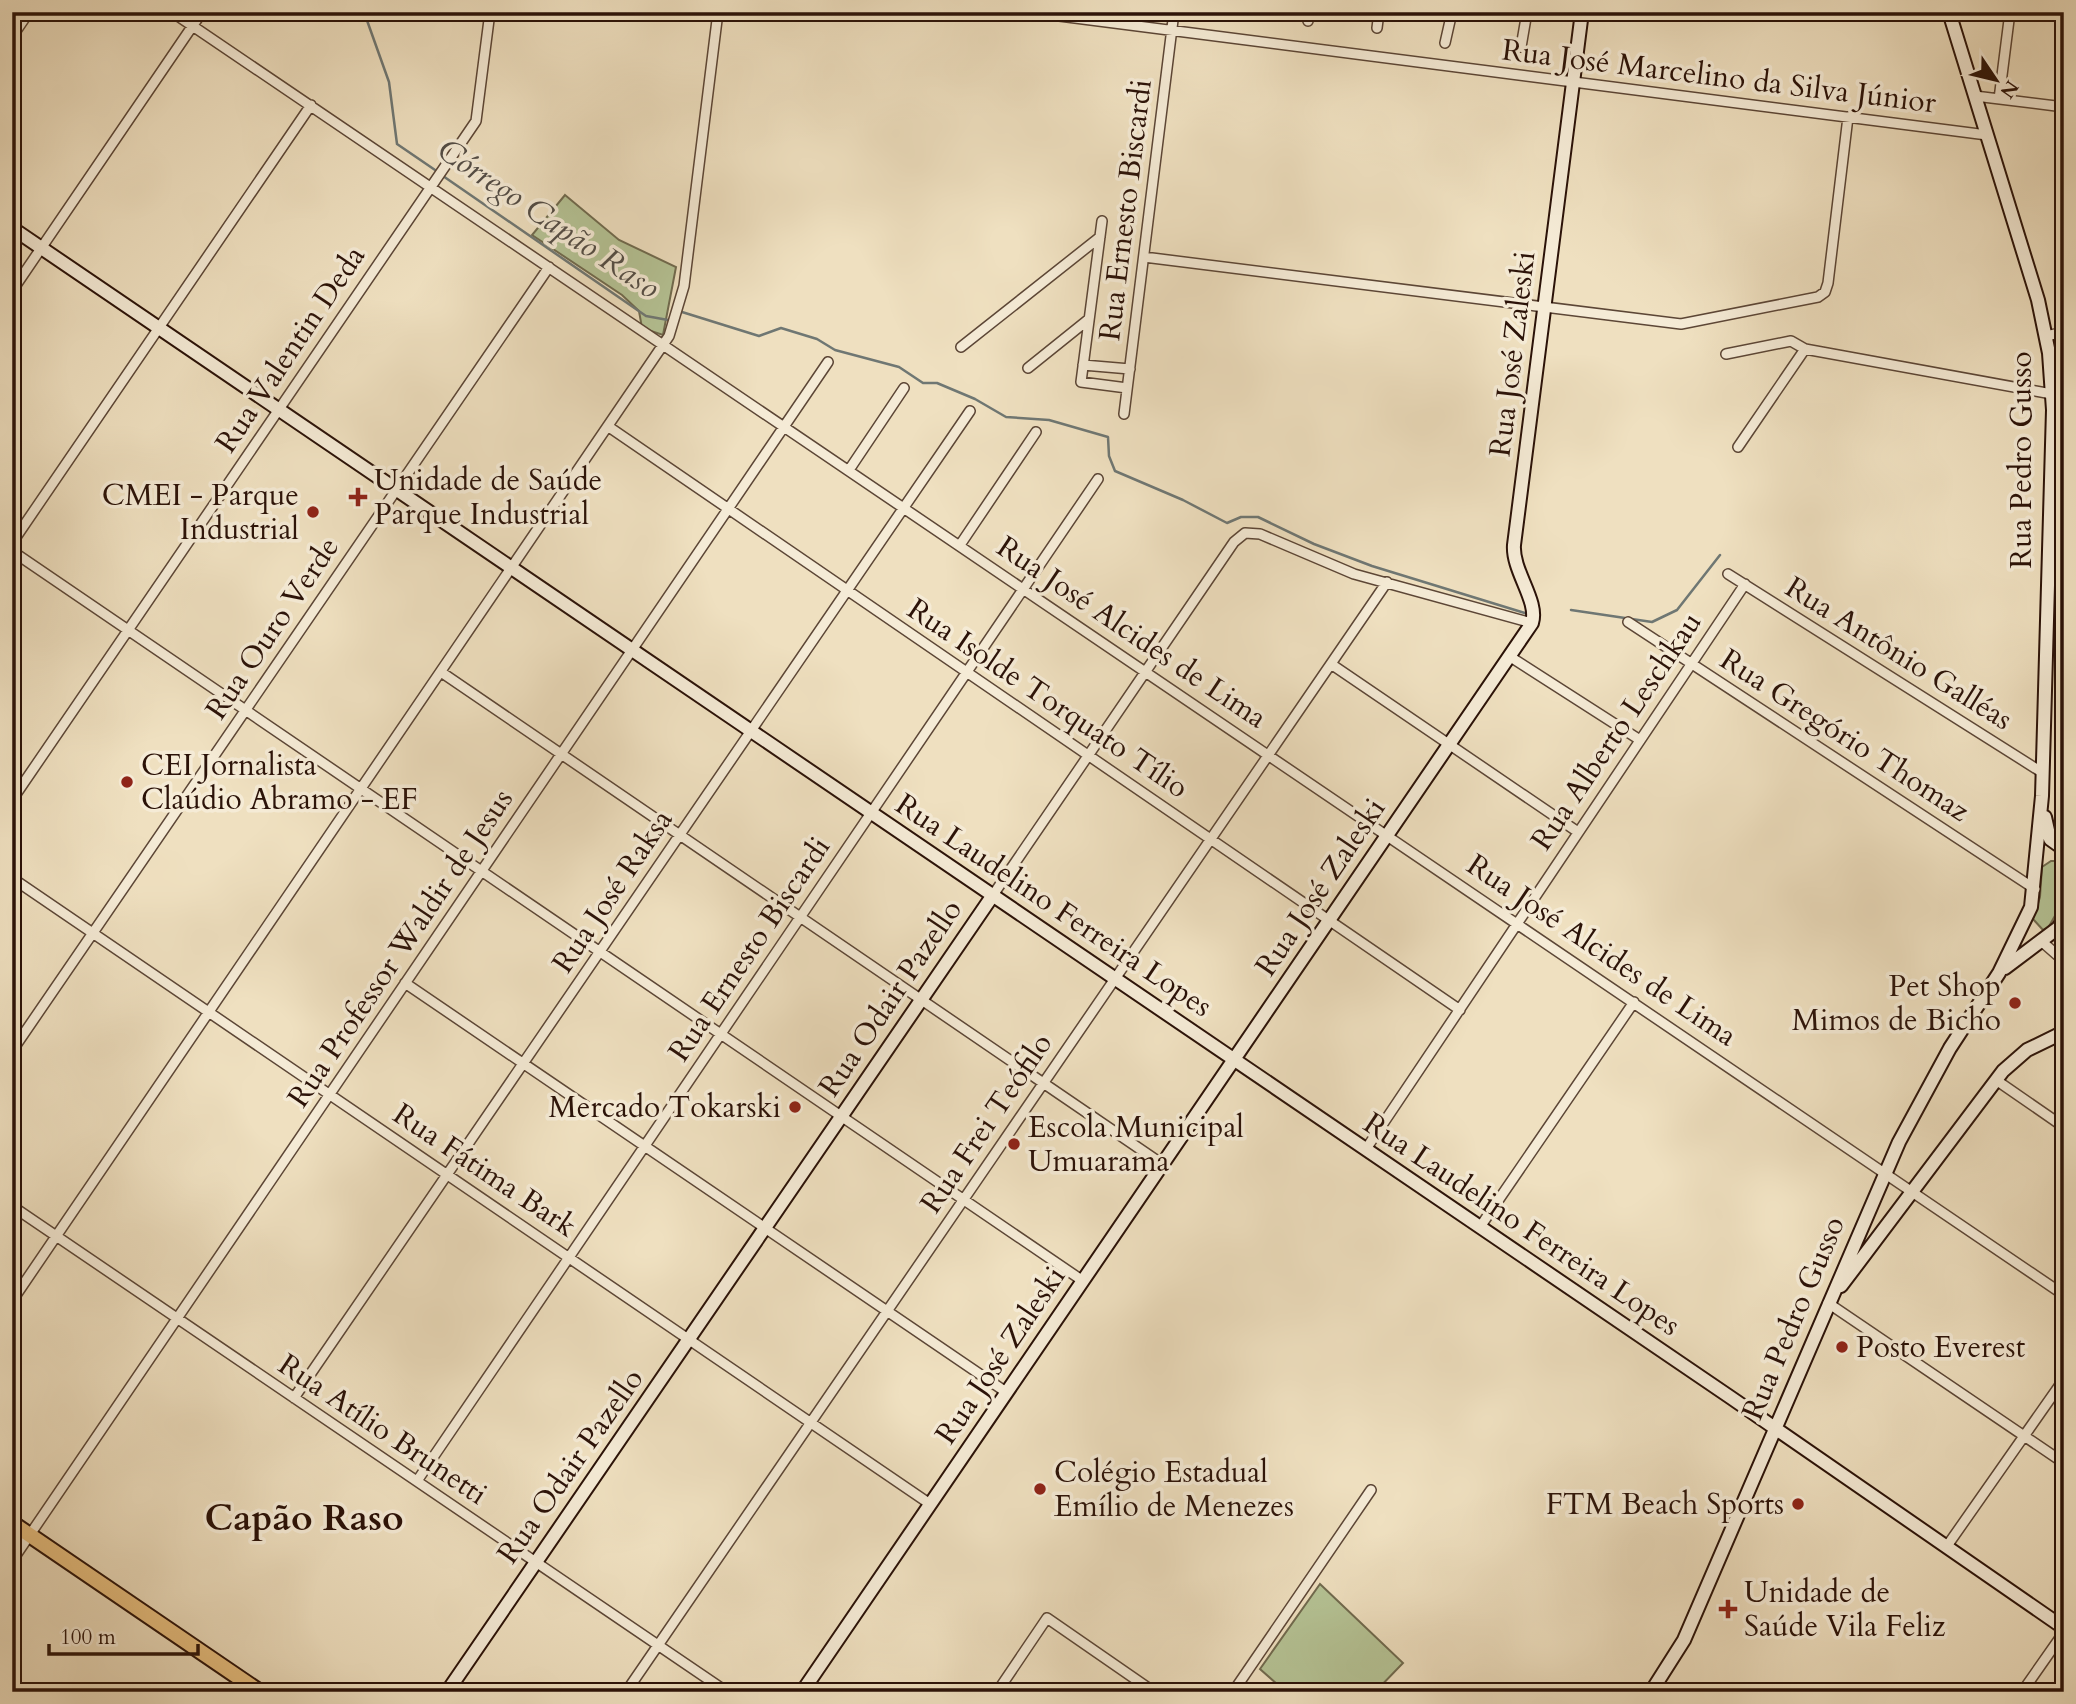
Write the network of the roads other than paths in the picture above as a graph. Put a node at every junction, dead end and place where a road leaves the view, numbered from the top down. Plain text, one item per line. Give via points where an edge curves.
1 (29, 12) edge
2 (172, 12) edge
3 (202, 12) edge
4 (490, 12) edge
5 (718, 12) edge
6 (1028, 12) edge
7 (1174, 12) edge
8 (1379, 12) edge
9 (1452, 12) edge
10 (1527, 12) edge
11 (1582, 12) edge
12 (1919, 12) edge
13 (2010, 12) edge
14 (1950, 14) edge
15 (193, 26) junction
16 (1377, 28) dead end
17 (1172, 31) junction
18 (12, 37) edge
19 (1445, 43) dead end
20 (1521, 47) dead end
21 (1573, 83) junction
22 (1975, 96) junction
23 (1999, 99) junction
24 (311, 105) junction
25 (2064, 107) edge
26 (1848, 117) junction
27 (1987, 135) junction
28 (433, 183) junction
29 (1102, 221) dead end
30 (12, 228) edge
31 (1100, 237) junction
32 (41, 248) junction
33 (1144, 257) junction
34 (549, 267) junction
35 (12, 291) edge
36 (1544, 307) junction
37 (1089, 320) junction
38 (159, 328) junction
39 (2064, 332) edge
40 (2046, 336) junction
41 (664, 345) junction
42 (961, 347) dead end
43 (1805, 349) junction
44 (1726, 354) dead end
45 (828, 362) dead end
46 (1083, 365) junction
47 (1028, 368) dead end
48 (1129, 369) junction
49 (1127, 387) junction
50 (904, 388) dead end
51 (2052, 394) junction
52 (279, 410) junction
53 (970, 411) dead end
54 (1124, 414) dead end
55 (785, 426) junction
56 (609, 427) junction
57 (1036, 432) dead end
58 (1738, 447) dead end
59 (849, 470) junction
60 (1098, 479) dead end
61 (397, 490) junction
62 (904, 507) junction
63 (729, 509) junction
64 (12, 543) edge
65 (960, 545) junction
66 (12, 551) edge
67 (512, 568) junction
68 (1728, 574) dead end
69 (1387, 582) junction
70 (1745, 584) junction
71 (1024, 588) junction
72 (847, 590) junction
73 (1628, 622) dead end
74 (1532, 624) junction
75 (128, 630) junction
76 (632, 650) junction
77 (1509, 656) junction
78 (1331, 664) junction
79 (1691, 664) junction
80 (1146, 671) junction
81 (441, 672) junction
82 (967, 672) junction
83 (246, 710) junction
84 (751, 730) junction
85 (1640, 740) junction
86 (1449, 744) junction
87 (561, 754) junction
88 (1269, 754) junction
89 (1088, 755) junction
90 (2043, 773) junction
91 (361, 789) junction
92 (2042, 796) junction
93 (12, 800) edge
94 (871, 813) junction
95 (1578, 832) junction
96 (680, 835) junction
97 (1387, 835) junction
98 (1211, 839) junction
99 (2063, 849) edge
100 (2037, 856) junction
101 (482, 871) junction
102 (12, 878) edge
103 (2035, 889) junction
104 (993, 895) junction
105 (800, 917) junction
106 (1329, 920) junction
107 (2061, 923) edge
108 (1520, 924) junction
109 (2024, 927) junction
110 (93, 933) junction
111 (2040, 940) junction
112 (600, 951) junction
113 (2064, 959) edge
114 (1999, 973) junction
115 (1115, 978) junction
116 (405, 984) junction
117 (921, 999) junction
118 (1634, 1002) junction
119 (1460, 1010) junction
120 (209, 1012) junction
121 (2064, 1032) edge
122 (721, 1034) junction
123 (12, 1051) edge
124 (1234, 1059) junction
125 (523, 1063) junction
126 (1996, 1080) junction
127 (1044, 1083) junction
128 (330, 1094) junction
129 (841, 1116) junction
130 (2064, 1128) edge
131 (644, 1146) junction
132 (1366, 1149) junction
133 (1163, 1164) junction
134 (1885, 1172) junction
135 (447, 1174) junction
136 (1913, 1191) junction
137 (964, 1199) junction
138 (12, 1206) edge
139 (1480, 1227) junction
140 (765, 1228) junction
141 (56, 1236) junction
142 (569, 1257) junction
143 (1083, 1281) junction
144 (2064, 1295) edge
145 (12, 1301) edge
146 (1828, 1303) junction
147 (887, 1311) junction
148 (177, 1318) junction
149 (689, 1339) junction
150 (2064, 1379) edge
151 (1006, 1392) junction
152 (294, 1398) junction
153 (811, 1422) junction
154 (1775, 1427) junction
155 (2024, 1436) junction
156 (2064, 1463) edge
157 (417, 1481) junction
158 (1371, 1490) dead end
159 (930, 1504) junction
160 (12, 1523) edge
161 (30, 1535) junction
162 (1947, 1546) junction
163 (12, 1561) edge
164 (536, 1562) junction
165 (2064, 1630) edge
166 (658, 1645) junction
167 (260, 1692) edge
168 (447, 1692) edge
169 (626, 1692) edge
170 (727, 1692) edge
171 (802, 1692) edge
172 (997, 1692) edge
173 (1154, 1692) edge
174 (1233, 1692) edge
175 (1651, 1692) edge
176 (2022, 1692) edge

1 - 18 street
2 - 15 street, Rua José Alcides de Lima
3 - 15 street
4 - 28 street, Rua Valentin Deda via 476,121
5 - 41 street via 681,302
6 - 17 street, Rua José Marcelino da Silva Júnior
7 - 17 street, Rua Ernesto Biscardi
8 - 16 street
9 - 19 street
10 - 20 street
11 - 21 street, Rua José Zaleski
12 - 14 street
13 - 23 street
14 - 22 street, Rua Pedro Gusso
15 - 24 street, Rua José Alcides de Lima
15 - 32 street
17 - 21 street, Rua José Marcelino da Silva Júnior
17 - 33 street, Rua Ernesto Biscardi
21 - 26 street, Rua José Marcelino da Silva Júnior
21 - 36 street, Rua José Zaleski
22 - 23 street
22 - 27 street, Rua Pedro Gusso
23 - 25 street
24 - 28 street, Rua José Alcides de Lima
24 - 38 street
26 - 27 street, Rua José Marcelino da Silva Júnior
26 - 36 street via 1825,292 1818,297 1681,324
27 - 40 street, Rua Pedro Gusso
28 - 34 street, Rua José Alcides de Lima
28 - 52 street, Rua Valentin Deda
29 - 31 street
30 - 32 street, Rua Laudelino Ferreira Lopes
31 - 37 street
31 - 42 street
32 - 35 street
32 - 38 street, Rua Laudelino Ferreira Lopes
33 - 36 street
33 - 48 street, Rua Ernesto Biscardi
34 - 41 street, Rua José Alcides de Lima
34 - 61 street, Rua Ouro Verde
36 - 74 street, Rua José Zaleski via 1513,551 1532,608
37 - 46 street
37 - 47 street
38 - 52 street, Rua Laudelino Ferreira Lopes
38 - 64 street
39 - 40 street
40 - 51 street, Rua Pedro Gusso
41 - 55 street, Rua José Alcides de Lima
41 - 56 street
43 - 44 street via 1791,341
43 - 51 street
43 - 58 street
45 - 55 street, Rua Professor Waldir de Jesus
46 - 48 street
46 - 49 street via 1081,382
48 - 49 street, Rua Ernesto Biscardi
49 - 54 street, Rua Ernesto Biscardi
50 - 59 street
51 - 90 street, Rua Pedro Gusso
52 - 61 street, Rua Laudelino Ferreira Lopes
52 - 75 street, Rua Valentin Deda
53 - 62 street, Rua José Raksa
55 - 59 street, Rua José Alcides de Lima
55 - 63 street, Rua Professor Waldir de Jesus
56 - 63 street, Rua Isolde Torquato Tílio
56 - 67 street
57 - 65 street
59 - 62 street, Rua José Alcides de Lima
60 - 71 street, Rua Ernesto Biscardi
61 - 67 street, Rua Laudelino Ferreira Lopes
61 - 83 street, Rua Ouro Verde
62 - 65 street, Rua José Alcides de Lima
62 - 72 street, Rua José Raksa
63 - 72 street, Rua Isolde Torquato Tílio
63 - 76 street, Rua Professor Waldir de Jesus
65 - 71 street, Rua José Alcides de Lima
66 - 75 street
67 - 76 street, Rua Laudelino Ferreira Lopes
67 - 81 street
68 - 70 street, Rua Antônio Galléas
69 - 74 street
69 - 78 street, Rua Frei Teófilo
69 - 80 street, Rua Odair Pazello via 1354,574 1253,531 1245,533 1234,542
70 - 79 street, Rua Alberto Leschkau
70 - 90 street, Rua Antônio Galléas
71 - 80 street, Rua José Alcides de Lima
71 - 82 street, Rua Ernesto Biscardi
72 - 82 street, Rua Isolde Torquato Tílio
72 - 84 street, Rua José Raksa
73 - 79 street, Rua Gregório Thomaz
74 - 77 street, Rua José Zaleski
75 - 83 street
75 - 93 street, Rua Valentin Deda
76 - 84 street, Rua Laudelino Ferreira Lopes
76 - 87 street, Rua Professor Waldir de Jesus
77 - 85 street
77 - 86 street, Rua José Zaleski
78 - 86 street
78 - 88 street, Rua Frei Teófilo
79 - 85 street, Rua Alberto Leschkau
79 - 103 street, Rua Gregório Thomaz
80 - 88 street, Rua José Alcides de Lima
80 - 89 street, Rua Odair Pazello
81 - 87 street
81 - 91 street
82 - 89 street, Rua Isolde Torquato Tílio
82 - 94 street, Rua Ernesto Biscardi
83 - 91 street
83 - 110 street, Rua Ouro Verde
84 - 94 street, Rua Laudelino Ferreira Lopes
84 - 96 street, Rua José Raksa
85 - 95 street, Rua Alberto Leschkau
86 - 95 street
86 - 97 street, Rua José Zaleski
87 - 96 street
87 - 101 street, Rua Professor Waldir de Jesus
88 - 97 street, Rua José Alcides de Lima
88 - 98 street, Rua Frei Teófilo
89 - 98 street, Rua Isolde Torquato Tílio
89 - 104 street, Rua Odair Pazello
90 - 92 street, Rua Pedro Gusso
91 - 101 street
91 - 120 street
92 - 99 street, Rua Pedro Gusso via 2050,839
92 - 100 street, Rua Pedro Gusso
94 - 104 street, Rua Laudelino Ferreira Lopes
94 - 105 street, Rua Ernesto Biscardi
95 - 108 street, Rua Alberto Leschkau
96 - 105 street
96 - 112 street, Rua José Raksa
97 - 106 street, Rua José Zaleski
97 - 108 street, Rua José Alcides de Lima
98 - 106 street, Rua Isolde Torquato Tílio
98 - 115 street, Rua Frei Teófilo
99 - 100 street via 2048,849
100 - 103 street, Rua Pedro Gusso
101 - 112 street
101 - 116 street, Rua Professor Waldir de Jesus
102 - 110 street, Rua Fátima Bark
103 - 109 street, Rua Pedro Gusso
104 - 115 street, Rua Laudelino Ferreira Lopes
104 - 117 street, Rua Odair Pazello
105 - 117 street
105 - 122 street, Rua Ernesto Biscardi
106 - 119 street, Rua Isolde Torquato Tílio
106 - 124 street, Rua José Zaleski
107 - 111 street, Rua Pedro Gusso
107 - 113 street
108 - 118 street, Rua José Alcides de Lima
108 - 119 street, Rua Alberto Leschkau
109 - 111 street via 2029,937
109 - 114 street, Rua Pedro Gusso
110 - 120 street, Rua Fátima Bark
110 - 123 street, Rua Ouro Verde
111 - 113 street
111 - 114 street, Rua Pedro Gusso
112 - 122 street
112 - 125 street, Rua José Raksa
114 - 134 street, Rua Pedro Gusso via 1931,1080
115 - 124 street, Rua Laudelino Ferreira Lopes
115 - 127 street, Rua Frei Teófilo
116 - 125 street
116 - 128 street, Rua Professor Waldir de Jesus
117 - 127 street
117 - 129 street, Rua Odair Pazello
118 - 134 street, Rua José Alcides de Lima
118 - 139 street
119 - 132 street, Rua Alberto Leschkau
120 - 128 street, Rua Fátima Bark
120 - 141 street
121 - 126 street via 2027,1050
122 - 129 street
122 - 131 street, Rua Ernesto Biscardi
124 - 132 street, Rua Laudelino Ferreira Lopes
124 - 133 street, Rua José Zaleski
125 - 131 street
125 - 135 street, Rua José Raksa
126 - 130 street
126 - 136 street
127 - 133 street
127 - 137 street, Rua Frei Teófilo
128 - 135 street, Rua Fátima Bark
128 - 148 street, Rua Professor Waldir de Jesus
129 - 137 street
129 - 140 street, Rua Odair Pazello
131 - 140 street
131 - 142 street, Rua Ernesto Biscardi
132 - 139 street, Rua Laudelino Ferreira Lopes
133 - 143 street, Rua José Zaleski
134 - 136 street, Rua José Alcides de Lima
134 - 146 street, Rua Pedro Gusso
135 - 142 street, Rua Fátima Bark
135 - 152 street, Rua José Raksa
136 - 144 street, Rua José Alcides de Lima
136 - 146 street
137 - 143 street
137 - 147 street, Rua Frei Teófilo
138 - 141 street, Rua Atílio Brunetti
139 - 154 street, Rua Laudelino Ferreira Lopes
140 - 147 street
140 - 149 street, Rua Odair Pazello
141 - 145 street
141 - 148 street, Rua Atílio Brunetti
142 - 149 street, Rua Fátima Bark
142 - 157 street, Rua Ernesto Biscardi
143 - 151 street, Rua José Zaleski
146 - 154 street, Rua Pedro Gusso
146 - 155 street
147 - 151 street
147 - 153 street, Rua Frei Teófilo
148 - 152 street, Rua Atílio Brunetti
148 - 161 street, Rua Professor Waldir de Jesus
149 - 153 street, Rua Fátima Bark
149 - 164 street, Rua Odair Pazello
150 - 155 street
151 - 159 street, Rua José Zaleski
152 - 157 street, Rua Atílio Brunetti
153 - 159 street, Rua Fátima Bark
153 - 166 street, Rua Frei Teófilo
154 - 162 street, Rua Laudelino Ferreira Lopes
154 - 175 street, Rua Pedro Gusso via 1684,1640
155 - 156 street
155 - 162 street
157 - 164 street, Rua Atílio Brunetti
158 - 174 street
159 - 171 street, Rua José Zaleski
160 - 161 main road
161 - 163 street, Rua Professor Waldir de Jesus
161 - 167 main road
162 - 165 street, Rua Laudelino Ferreira Lopes
164 - 166 street, Rua Atílio Brunetti
164 - 168 street, Rua Odair Pazello
165 - 176 street
166 - 169 street, Rua Frei Teófilo
166 - 170 street, Rua Atílio Brunetti
172 - 173 street via 1047,1618

